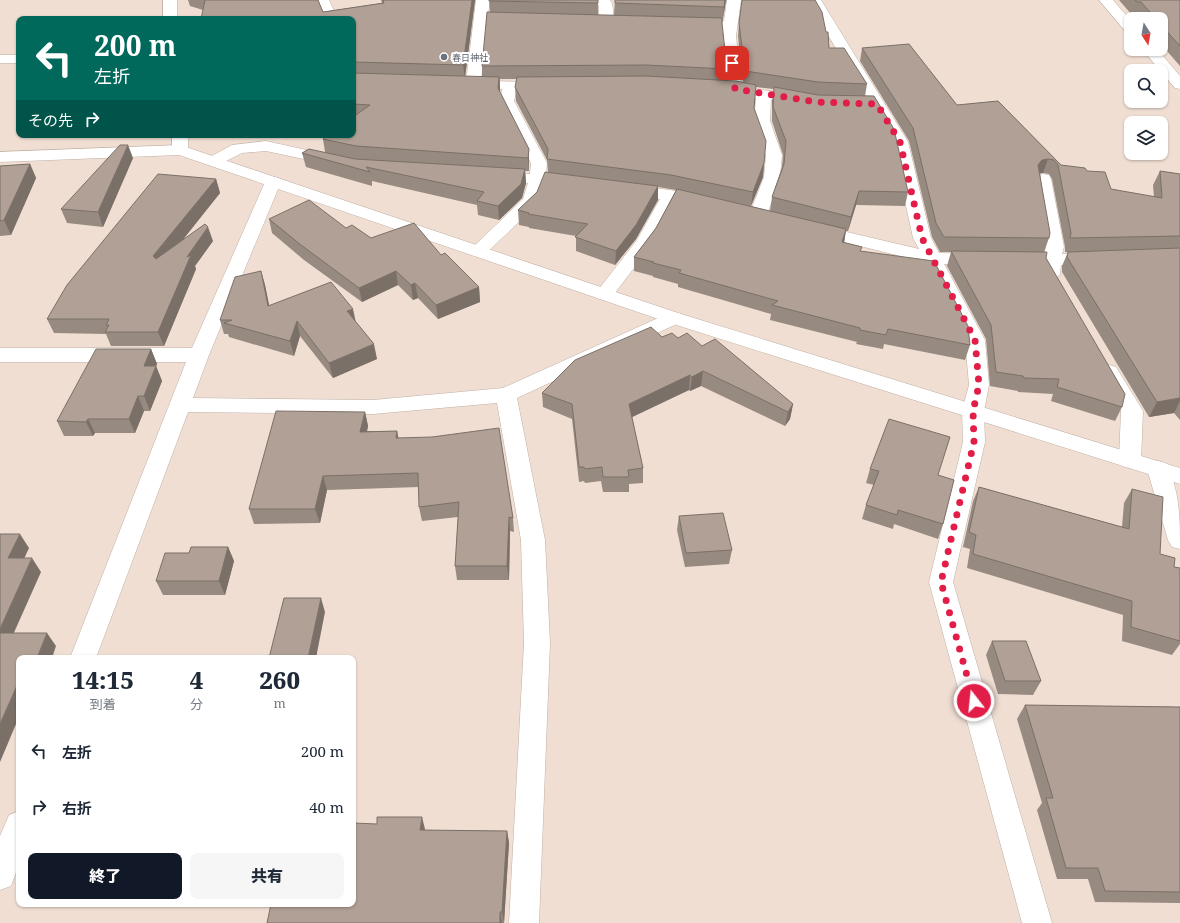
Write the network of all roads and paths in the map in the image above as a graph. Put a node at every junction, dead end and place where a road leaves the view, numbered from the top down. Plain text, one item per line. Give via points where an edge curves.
1 (170, 0) edge
2 (306, 0) edge
3 (483, 0) edge
4 (603, 0) edge
5 (734, 0) edge
6 (814, 0) edge
7 (1106, 0) edge
8 (170, 16) edge
9 (330, 16) edge
10 (480, 19) junction
11 (528, 20) edge
12 (590, 21) edge
13 (606, 21) junction
14 (1124, 21) edge
15 (622, 22) edge
16 (676, 23) edge
17 (730, 25) junction
18 (1155, 56) edge
19 (0, 59) edge
20 (16, 59) edge
21 (458, 84) edge
22 (1180, 84) edge
23 (473, 85) junction
24 (510, 85) junction
25 (562, 85) edge
26 (712, 88) edge
27 (735, 89) junction
28 (764, 94) junction
29 (816, 102) edge
30 (270, 140) edge
31 (180, 143) edge
32 (0, 157) edge
33 (214, 161) junction
34 (351, 164) edge
35 (484, 174) edge
36 (538, 178) junction
37 (1043, 179) dead end
38 (273, 182) junction
39 (592, 185) edge
40 (616, 188) edge
41 (670, 195) junction
42 (714, 205) edge
43 (758, 215) edge
44 (801, 226) edge
45 (478, 251) junction
46 (933, 258) junction
47 (1112, 258) edge
48 (1052, 260) junction
49 (1062, 292) edge
50 (604, 294) junction
51 (674, 318) junction
52 (0, 355) edge
53 (199, 355) junction
54 (1101, 358) edge
55 (506, 395) junction
56 (180, 405) junction
57 (973, 411) junction
58 (1130, 460) junction
59 (1158, 469) junction
60 (1180, 476) edge
61 (1180, 540) edge
62 (84, 655) edge
63 (16, 833) edge
64 (0, 875) edge
65 (524, 923) edge
66 (1037, 923) edge

1 - 8 street
2 - 9 street via 324,2
3 - 10 street
4 - 13 street via 606,3
5 - 17 street
6 - 46 street via 869,104 900,142 922,238
7 - 14 street
10 - 11 street
10 - 23 street
12 - 13 street
13 - 15 street
16 - 17 street
17 - 27 street
18 - 22 street
19 - 20 street
21 - 23 street
23 - 24 street
24 - 25 street
24 - 36 street via 507,101 539,163
26 - 27 street
27 - 28 street
28 - 29 street
28 - 43 street via 762,121 774,155 772,177
30 - 33 street via 238,148
30 - 34 street
31 - 32 street
31 - 33 street
33 - 38 street
35 - 36 street
36 - 39 street
36 - 45 street via 531,201
37 - 48 street via 1055,247
38 - 45 street
38 - 53 street
40 - 41 street
41 - 42 street
41 - 50 street via 645,242
44 - 46 street
45 - 50 street
46 - 48 street
46 - 57 street via 975,340 979,385
47 - 48 street
48 - 49 street via 1051,272
50 - 51 street
51 - 55 street
51 - 57 street
52 - 53 street
53 - 56 street
54 - 58 street via 1132,411
55 - 56 street via 373,407
55 - 65 street via 533,540 536,635
56 - 62 street
57 - 58 street
57 - 66 street via 974,442 941,582
58 - 59 street
59 - 60 street
59 - 61 street
63 - 64 street

